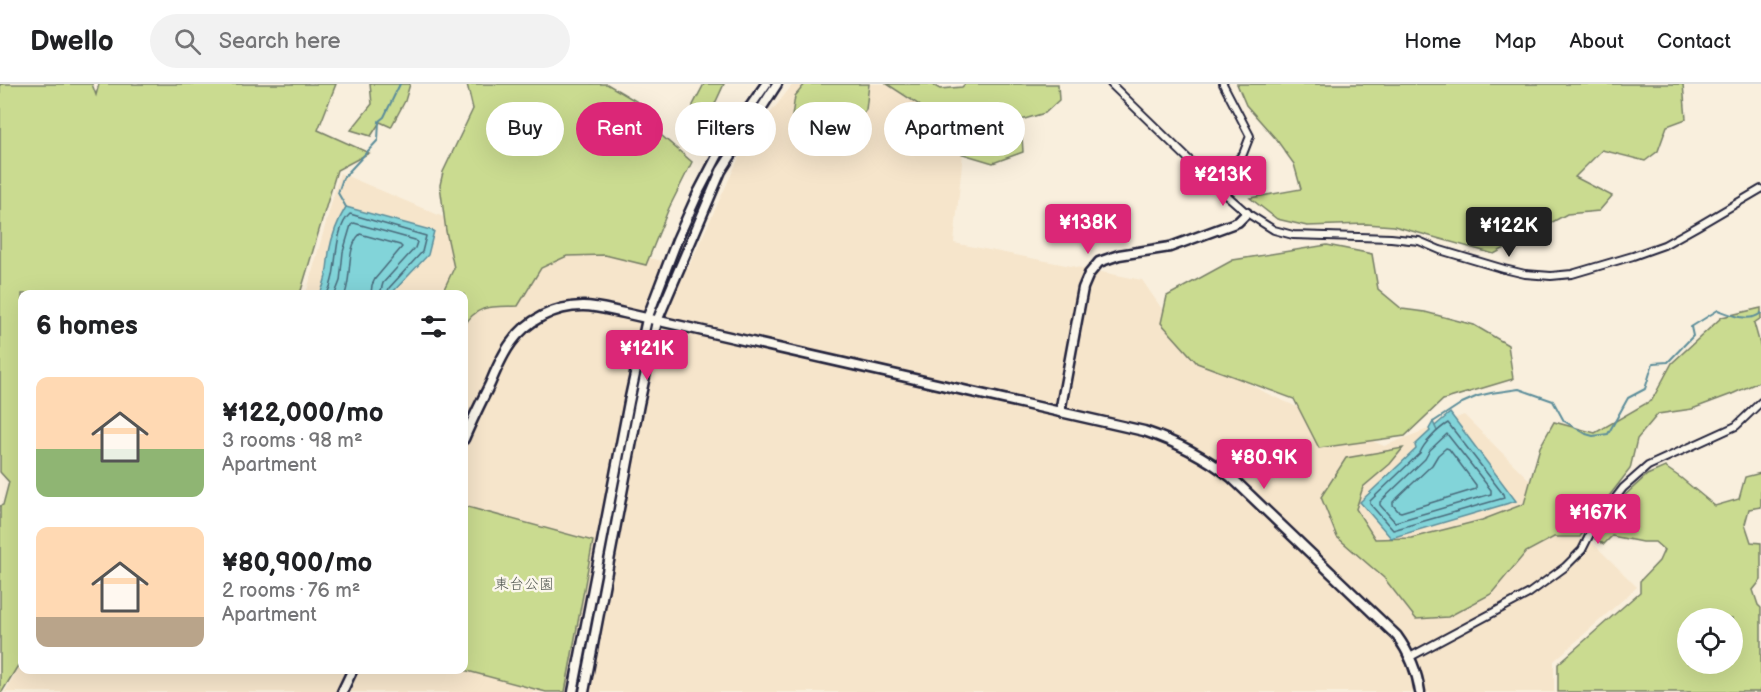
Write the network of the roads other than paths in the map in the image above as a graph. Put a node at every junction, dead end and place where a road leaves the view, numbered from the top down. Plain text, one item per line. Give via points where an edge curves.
1 (766, 84) edge
2 (777, 84) edge
3 (1111, 84) edge
4 (1223, 84) edge
5 (1214, 184) junction
6 (1761, 189) edge
7 (1247, 213) junction
8 (647, 319) junction
9 (657, 321) junction
10 (1761, 402) edge
11 (1060, 412) junction
12 (468, 431) edge
13 (1410, 657) junction
14 (351, 674) edge
15 (342, 692) edge
16 (573, 692) edge
17 (584, 692) edge
18 (1420, 692) edge

1 - 8 street via 722,147 699,191
2 - 9 street via 721,171
3 - 5 street
4 - 5 street via 1250,136 1243,154
5 - 7 street
6 - 7 street via 1664,244 1572,274 1551,276 1504,269 1419,241 1293,235 1274,230
7 - 11 street via 1238,222 1170,247 1099,262 1083,288
8 - 9 street
8 - 12 street via 582,306 555,310 531,323 510,344
8 - 16 street
9 - 11 street
9 - 17 street
10 - 13 street via 1736,426 1648,466 1623,488 1594,526 1582,550 1528,594
11 - 13 street via 1171,440 1216,465 1385,624
13 - 18 street
14 - 15 street

